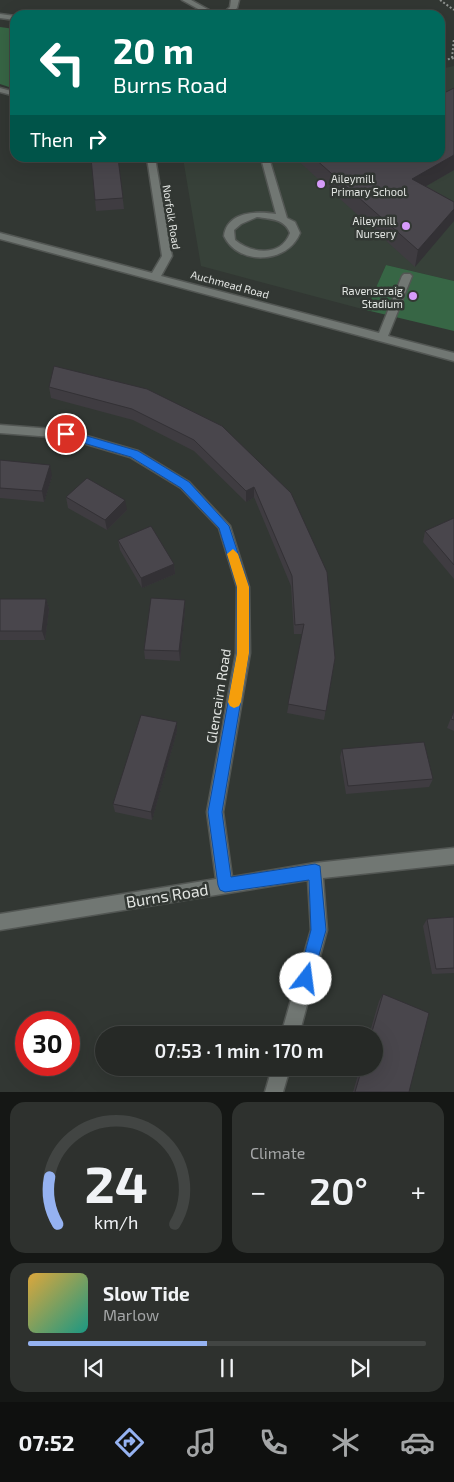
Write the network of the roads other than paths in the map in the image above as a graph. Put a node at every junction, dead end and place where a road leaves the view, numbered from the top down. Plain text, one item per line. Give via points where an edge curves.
1 (186, 0) edge
2 (205, 10) edge
3 (152, 162) edge
4 (266, 162) edge
5 (282, 218) junction
6 (0, 236) edge
7 (156, 276) junction
8 (407, 276) dead end
9 (382, 338) junction
10 (454, 357) edge
11 (0, 429) edge
12 (454, 856) edge
13 (315, 871) junction
14 (225, 885) junction
15 (0, 922) edge
16 (292, 1026) edge
17 (279, 1076) edge
18 (274, 1092) edge

1 - 2 street
3 - 7 street, Norfolk Road via 167,256
4 - 5 street
5 - 5 street via 296,231 296,239 281,251 255,254 233,244 229,236 230,228 245,216 257,214
6 - 7 street, Auchmead Road
7 - 9 street, Auchmead Road
8 - 9 street
9 - 10 street, Auchmead Road
11 - 14 street, Glencairn Road via 66,434 134,454 185,485 224,526 243,587 243,653 215,812
12 - 13 street, Burns Road
13 - 14 street, Burns Road
13 - 16 street via 319,930
14 - 15 street, Burns Road
17 - 18 street

